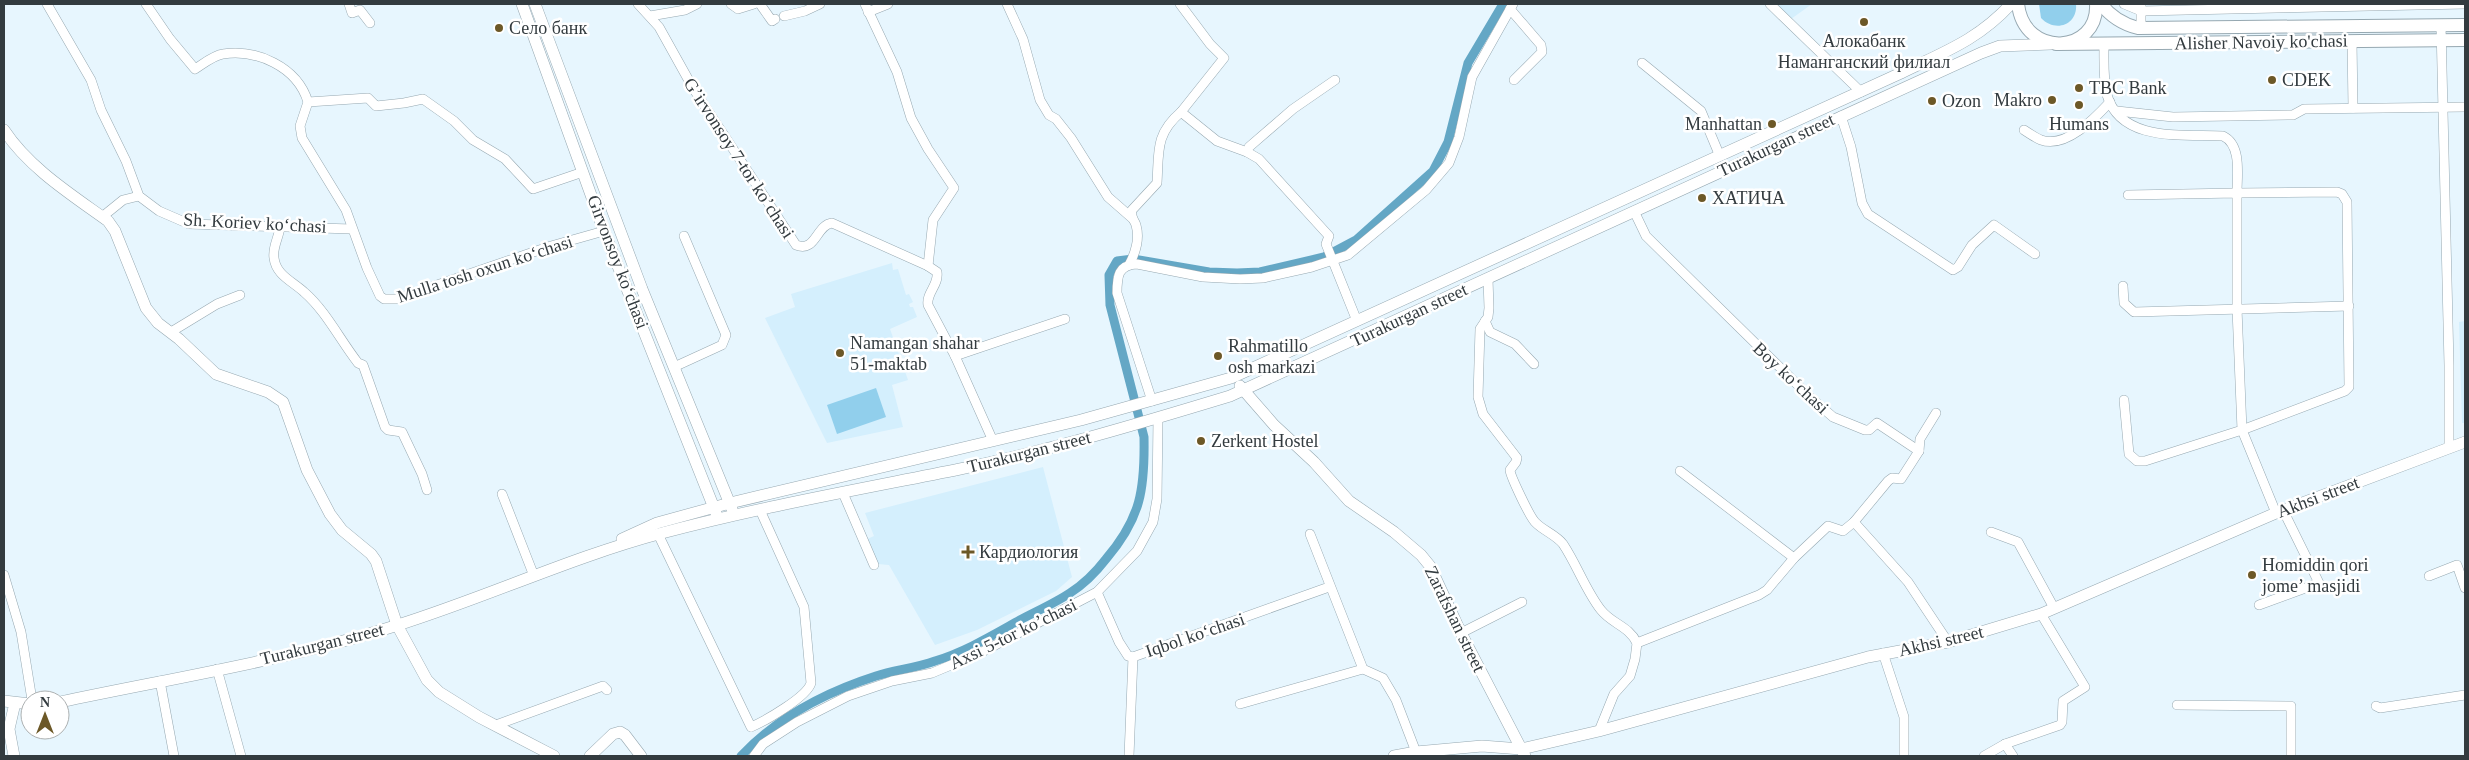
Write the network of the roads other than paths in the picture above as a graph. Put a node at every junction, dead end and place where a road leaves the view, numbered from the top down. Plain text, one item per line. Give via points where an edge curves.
1 (46, 4) edge
2 (349, 4) edge
3 (522, 4) edge
4 (535, 4) edge
5 (638, 4) edge
6 (697, 4) edge
7 (731, 4) edge
8 (754, 4) edge
9 (760, 4) edge
10 (820, 4) edge
11 (888, 4) edge
12 (1007, 4) edge
13 (1180, 4) edge
14 (1770, 4) edge
15 (2011, 4) edge
16 (2018, 4) edge
17 (2096, 4) edge
18 (2101, 4) edge
19 (2124, 4) edge
20 (2465, 4) edge
21 (150, 5) edge
22 (1512, 6) edge
23 (2141, 7) edge
24 (867, 8) edge
25 (2316, 8) junction
26 (650, 16) junction
27 (370, 23) dead end
28 (2465, 25) edge
29 (2441, 26) junction
30 (2316, 27) junction
31 (2141, 28) junction
32 (2442, 40) junction
33 (2465, 40) edge
34 (2352, 41) junction
35 (2056, 44) junction
36 (2104, 44) junction
37 (1642, 63) dead end
38 (1335, 80) dead end
39 (1514, 80) dead end
40 (1861, 92) junction
41 (308, 102) junction
42 (2110, 102) junction
43 (2443, 107) junction
44 (2465, 107) edge
45 (2354, 108) junction
46 (2117, 111) junction
47 (1181, 112) junction
48 (1841, 116) junction
49 (2024, 130) dead end
50 (6, 137) edge
51 (1247, 152) junction
52 (1719, 154) junction
53 (583, 172) junction
54 (2237, 194) junction
55 (2128, 195) dead end
56 (139, 196) junction
57 (1634, 211) junction
58 (102, 217) junction
59 (1132, 218) junction
60 (280, 227) junction
61 (352, 229) junction
62 (604, 231) junction
63 (684, 236) dead end
64 (2034, 254) dead end
65 (1331, 257) junction
66 (1129, 265) junction
67 (928, 266) junction
68 (1488, 279) junction
69 (2123, 286) dead end
70 (240, 296) dead end
71 (2349, 306) junction
72 (2237, 309) junction
73 (1065, 319) dead end
74 (1357, 321) junction
75 (1485, 321) junction
76 (171, 332) junction
77 (955, 356) junction
78 (1534, 364) dead end
79 (674, 366) junction
80 (1231, 378) junction
81 (1244, 391) junction
82 (2124, 400) dead end
83 (1151, 401) junction
84 (1936, 413) dead end
85 (1158, 418) junction
86 (2242, 430) junction
87 (993, 441) junction
88 (2465, 442) edge
89 (2449, 447) junction
90 (1919, 450) junction
91 (1680, 472) dead end
92 (427, 490) dead end
93 (843, 493) junction
94 (502, 494) dead end
95 (730, 503) junction
96 (760, 510) junction
97 (2280, 512) junction
98 (716, 513) junction
99 (735, 515) junction
100 (1854, 522) junction
101 (1991, 532) dead end
102 (658, 534) junction
103 (1310, 534) dead end
104 (1794, 558) junction
105 (577, 560) junction
106 (2461, 564) edge
107 (874, 565) dead end
108 (4, 574) edge
109 (534, 576) junction
110 (2429, 576) dead end
111 (1329, 587) junction
112 (2465, 588) edge
113 (1097, 592) junction
114 (1522, 602) dead end
115 (2259, 605) dead end
116 (2054, 608) junction
117 (2041, 614) junction
118 (397, 626) junction
119 (1460, 633) junction
120 (1948, 642) junction
121 (1637, 643) junction
122 (1882, 654) junction
123 (1133, 657) junction
124 (217, 669) junction
125 (1363, 669) junction
126 (160, 681) junction
127 (30, 690) edge
128 (607, 690) dead end
129 (2465, 695) edge
130 (70, 700) edge
131 (9, 702) edge
132 (1240, 704) dead end
133 (2177, 705) dead end
134 (2376, 706) dead end
135 (496, 725) junction
136 (1599, 731) junction
137 (2005, 744) junction
138 (1416, 752) junction
139 (1523, 753) edge
140 (14, 756) edge
141 (174, 756) edge
142 (240, 756) edge
143 (554, 756) edge
144 (590, 756) edge
145 (642, 756) edge
146 (754, 756) edge
147 (1129, 756) edge
148 (1394, 756) edge
149 (1904, 756) edge
150 (1984, 756) edge
151 (2013, 756) edge
152 (2291, 756) edge

1 - 56 street via 91,80
2 - 27 street via 352,13 360,10
3 - 53 main road, Girvonsoy koʻchasi
4 - 79 main road, Girvonsoy koʻchasi
5 - 26 street, Gʼirvonsoy 7-tor koʼchasi
6 - 26 street via 685,10
7 - 8 street via 738,9
9 - 10 street via 772,21
11 - 24 street
12 - 59 street via 1023,39 1045,110 1071,138 1108,197
13 - 47 street via 1224,58
14 - 40 street
15 - 40 main road, Turakurgan street via 1988,28 1970,39
16 - 35 main road via 2022,21 2033,35
17 - 35 main road via 2094,20 2087,30 2068,43
18 - 31 main road, Alisher Navoiy ko'chasi via 2121,23
19 - 23 street
20 - 25 street
21 - 41 street via 170,39 195,69 220,54 258,55 284,69
22 - 39 street via 1541,45 1542,52
22 - 65 street via 1472,77 1459,138 1449,163 1426,190 1369,239 1348,255
23 - 25 street
23 - 31 street
24 - 67 street via 897,72 915,126 954,188 933,220
25 - 30 street
26 - 67 street, Gʼirvonsoy 7-tor koʼchasi via 706,110 796,245 810,245 824,226 832,223
28 - 29 main road, Alisher Navoiy ko'chasi
29 - 30 main road, Alisher Navoiy ko'chasi
29 - 32 street
30 - 31 main road, Alisher Navoiy ko'chasi
32 - 33 main road, Alisher Navoiy ko'chasi
32 - 34 main road, Alisher Navoiy ko'chasi
32 - 43 street
34 - 36 main road, Alisher Navoiy ko'chasi
34 - 45 street
35 - 36 main road, Alisher Navoiy ko'chasi
35 - 48 main road, Turakurgan street via 2000,46
36 - 42 street via 2106,93
37 - 52 street via 1701,111
38 - 51 street via 1293,109
40 - 52 main road, Turakurgan street
41 - 53 street via 368,98 376,106 423,99 454,121 467,136 505,158 533,189
41 - 61 street, Mulla tosh oxun koʻchasi via 300,126 302,138 346,210
42 - 46 street
42 - 49 street via 2070,137 2042,141
43 - 44 street
43 - 45 street
43 - 89 street
45 - 46 street via 2304,109 2293,115 2173,116
46 - 54 street via 2125,121 2149,132 2229,139 2236,151
47 - 51 street via 1217,141
47 - 59 street via 1164,131 1157,158 1158,183 1132,210
48 - 57 main road, Turakurgan street
48 - 64 street via 1862,203 1868,214 1953,270 1993,225
50 - 58 main road via 48,176
51 - 65 street via 1275,175 1328,236 1326,244
52 - 74 main road, Turakurgan street
53 - 62 main road, Girvonsoy koʻchasi
54 - 55 street
54 - 71 street via 2342,194 2347,202
54 - 72 street
56 - 58 street via 123,200
56 - 60 street, Sh. Koriev koʻchasi via 159,211 189,224
57 - 68 main road, Turakurgan street
57 - 90 street, Boy koʻchasi via 1646,236 1833,417 1865,430 1877,423
58 - 76 main road via 115,231 146,308 158,323
59 - 66 street via 1138,231
60 - 61 street, Sh. Koriev koʻchasi
60 - 92 street via 274,254 278,270 304,292 358,363 363,365 385,427 402,432
61 - 62 street, Mulla tosh oxun koʻchasi via 380,296 390,300
62 - 98 main road, Girvonsoy koʻchasi
63 - 79 street via 726,335 722,345
65 - 66 street via 1264,278 1240,279 1203,277
65 - 74 street
66 - 83 street via 1121,270 1117,293
67 - 77 street via 938,275 927,298 928,305
68 - 75 street via 1490,299
68 - 81 main road, Turakurgan street
69 - 72 street via 2124,303 2134,312
70 - 76 street via 217,304
71 - 72 street
71 - 86 street via 2349,387
72 - 86 street
73 - 77 street
74 - 80 main road, Turakurgan street
75 - 78 street via 1490,332 1515,344
75 - 121 street via 1480,329 1478,397 1484,414 1517,458 1509,472 1526,509 1534,522 1558,538 1601,610 1629,630
76 - 118 main road via 216,374 268,392 283,402 316,490 342,530 376,562
77 - 87 street
79 - 95 main road, Girvonsoy koʻchasi
80 - 81 main road, Zarafshan street
80 - 83 main road, Turakurgan street
81 - 85 main road, Turakurgan street
81 - 119 main road, Zarafshan street via 1349,501 1421,555 1430,566
82 - 86 street via 2130,454 2137,461
83 - 87 main road, Turakurgan street
84 - 90 street via 1920,439
85 - 93 main road, Turakurgan street via 959,469
85 - 113 street, Аxsi 5-tor koʼchasi via 1154,522 1137,551
86 - 97 street
87 - 95 main road, Turakurgan street
88 - 89 main road, Akhsi street
89 - 97 main road, Akhsi street
90 - 100 street via 1901,479 1888,481
91 - 104 street
93 - 96 main road, Turakurgan street
93 - 107 street
94 - 109 street
95 - 98 main road, Turakurgan street
95 - 99 main road, Girvonsoy koʻchasi
96 - 99 main road, Turakurgan street
96 - 102 street via 804,607 811,683 798,698 751,727
97 - 115 street via 2319,583
97 - 116 main road, Akhsi street
98 - 99 main road, Turakurgan street
98 - 102 main road, Turakurgan street
98 - 105 main road, Turakurgan street via 657,523
100 - 104 street via 1843,531 1828,526
100 - 120 street via 1908,582
101 - 116 street via 2018,542
102 - 105 main road, Turakurgan street
103 - 111 street
104 - 121 street via 1778,579 1759,595
105 - 109 main road, Turakurgan street
106 - 110 street
106 - 112 street
108 - 127 street via 21,632
109 - 118 main road, Turakurgan street
111 - 123 street, Iqbol koʻchasi
111 - 125 street
113 - 123 street, Iqbol koʻchasi via 1119,642 1128,656
113 - 146 street, Аxsi 5-tor koʼchasi via 974,656 932,673 892,681 848,696 796,722 763,744
114 - 119 street
116 - 117 main road, Akhsi street
117 - 120 main road, Akhsi street
117 - 137 street via 2086,687 2063,701 2060,725
118 - 124 main road, Turakurgan street
118 - 135 main road via 423,673 439,692
119 - 139 main road, Zarafshan street
120 - 122 main road, Akhsi street
121 - 136 street via 1630,676 1614,694
122 - 136 main road, Akhsi street
122 - 149 street via 1902,710
123 - 147 street
124 - 126 main road, Turakurgan street
124 - 142 street
125 - 132 street
125 - 138 street via 1384,678
126 - 130 main road, Turakurgan street
126 - 141 street
128 - 135 street via 603,686
129 - 134 street
131 - 140 main road
133 - 152 street via 2291,706
135 - 143 main road
136 - 139 main road, Akhsi street
137 - 150 street
137 - 151 street
138 - 139 main road, Akhsi street via 1482,746
138 - 148 main road, Akhsi street
144 - 145 main road via 613,734 620,732

